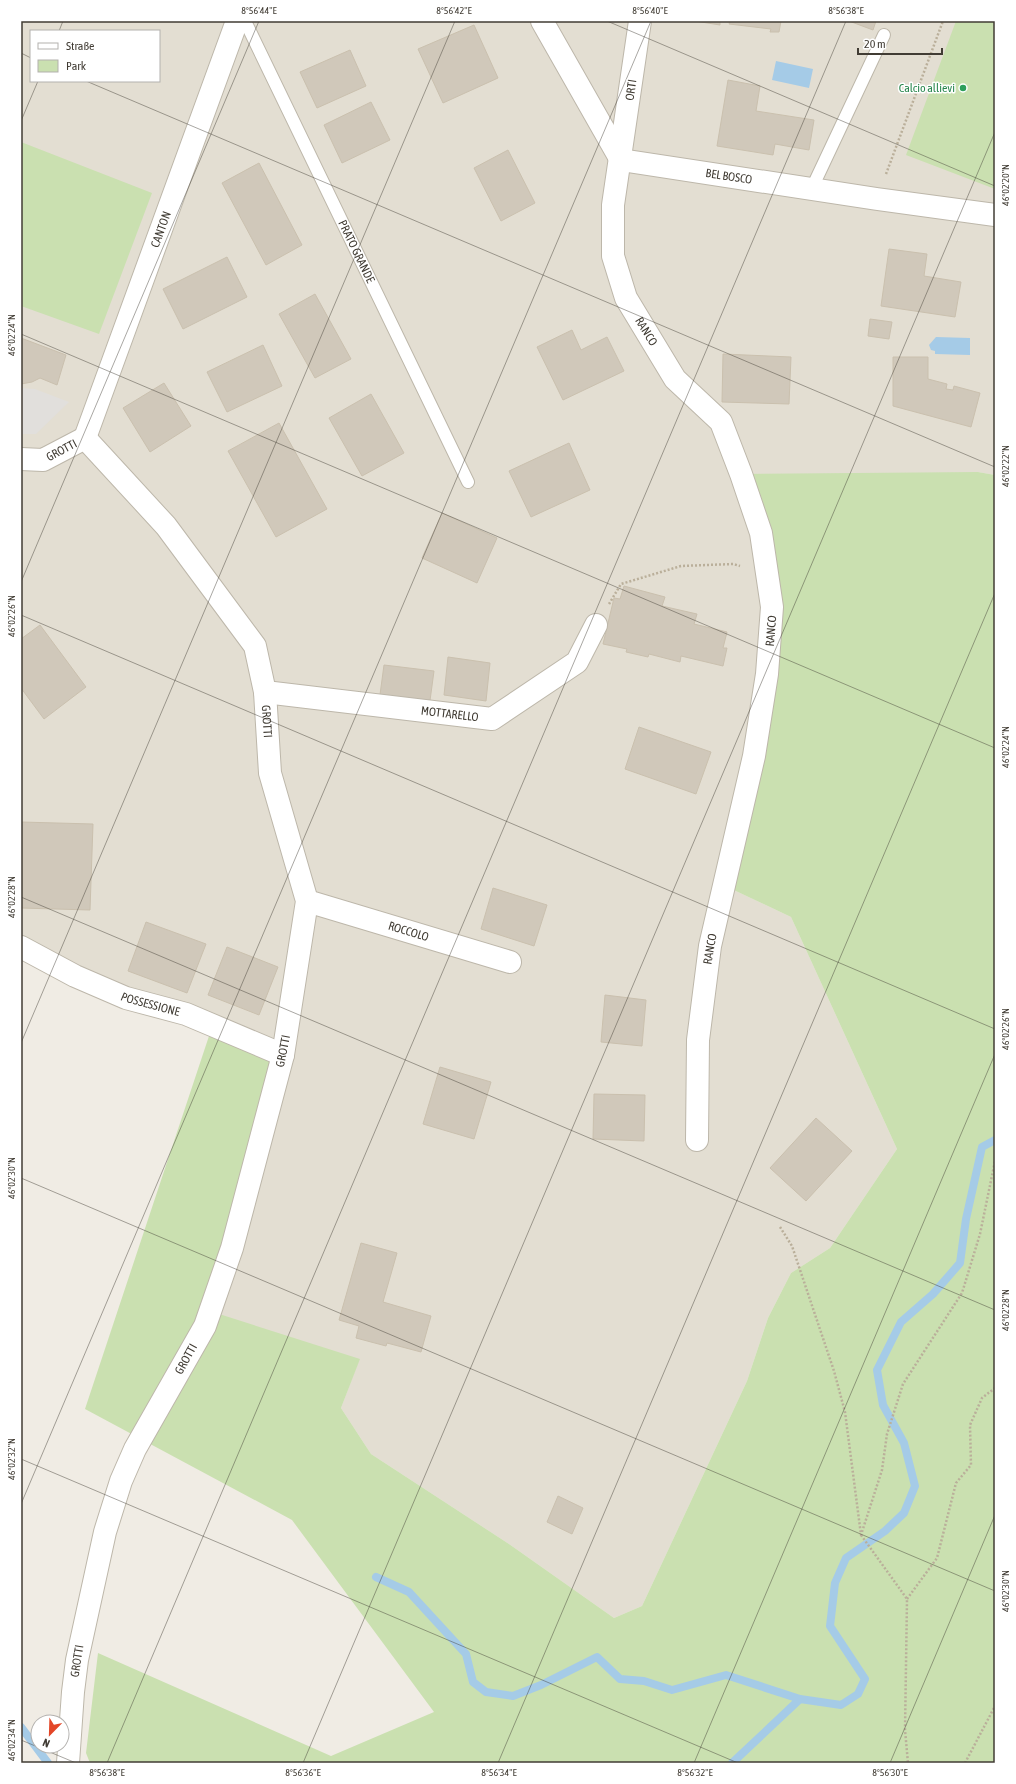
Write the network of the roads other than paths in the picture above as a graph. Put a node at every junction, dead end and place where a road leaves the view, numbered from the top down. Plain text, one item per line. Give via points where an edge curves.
1 (237, 21) edge
2 (245, 21) edge
3 (542, 21) edge
4 (640, 21) edge
5 (884, 35) dead end
6 (621, 160) junction
7 (812, 188) junction
8 (995, 215) edge
9 (85, 438) junction
10 (21, 459) edge
11 (468, 482) dead end
12 (596, 625) road end
13 (265, 692) junction
14 (307, 901) junction
15 (21, 947) edge
16 (510, 962) dead end
17 (283, 1055) junction
18 (697, 1140) dead end
19 (68, 1763) edge

1 - 9 street, CANTON
2 - 11 lane, PRATO GRANDE
3 - 6 street
4 - 6 street, ORTI
5 - 7 lane
6 - 7 street, BEL BOSCO
6 - 18 street, RANCO via 613,205 613,256 626,298 675,380 721,422 761,533 772,607 767,674 754,756 710,946 698,1040
7 - 8 street, BEL BOSCO
9 - 10 street, GROTTI via 43,460
9 - 13 street, GROTTI via 166,526 255,646
12 - 13 street, MOTTARELLO via 577,662 492,719
13 - 14 street, GROTTI via 270,772
14 - 16 street, ROCCOLO
14 - 17 street, GROTTI
15 - 17 street, POSSESSIONE via 75,976 126,998 186,1014
17 - 19 street, GROTTI via 232,1248 205,1326 135,1449 121,1481 110,1517 77,1660

